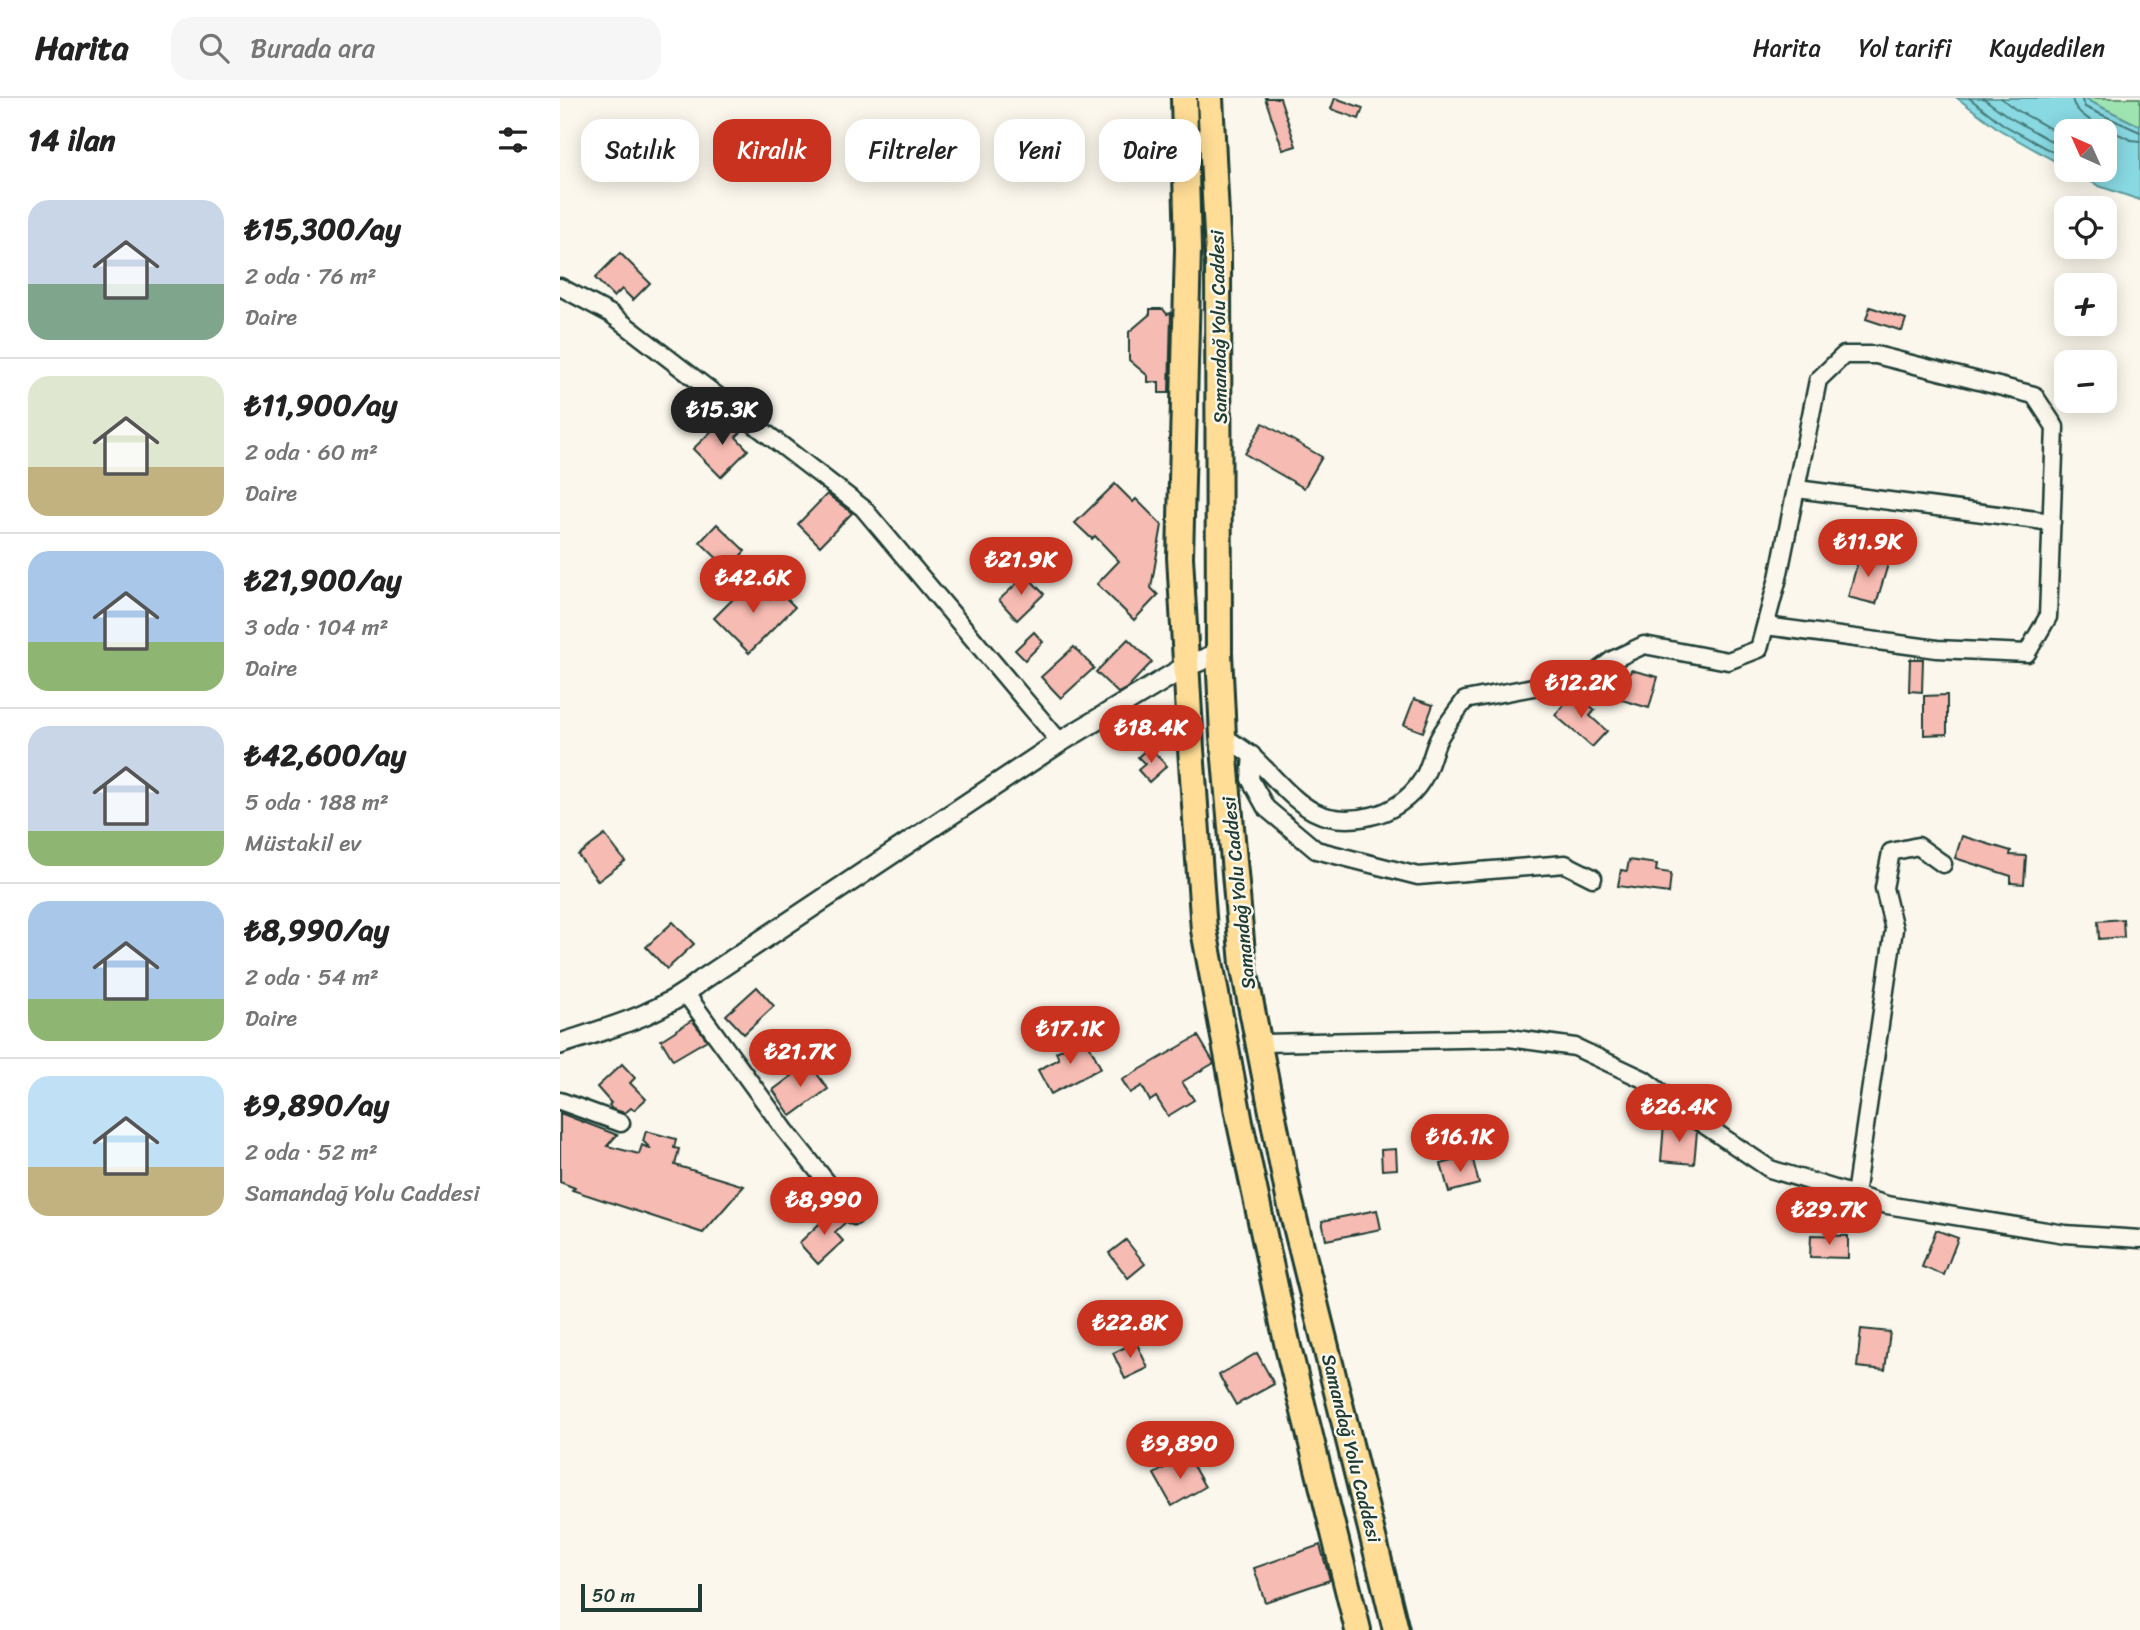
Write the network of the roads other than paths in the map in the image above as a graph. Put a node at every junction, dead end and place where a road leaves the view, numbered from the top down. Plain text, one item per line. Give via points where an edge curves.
1 (1184, 98) edge
2 (1210, 98) edge
3 (560, 287) edge
4 (1797, 489) junction
5 (2052, 522) junction
6 (1766, 625) junction
7 (1219, 653) junction
8 (1185, 667) junction
9 (1223, 736) junction
10 (1060, 742) junction
11 (1252, 755) junction
12 (1943, 864) dead end
13 (1593, 878) dead end
14 (686, 993) junction
15 (1257, 1043) junction
16 (560, 1044) edge
17 (560, 1101) edge
18 (621, 1123) dead end
19 (1855, 1195) junction
20 (854, 1216) dead end
21 (2140, 1239) edge
22 (1358, 1630) edge
23 (1396, 1630) edge

1 - 8 highway, Samandağ Yolu Caddesi via 1188,249 1180,557
2 - 7 highway, Samandağ Yolu Caddesi via 1218,254
3 - 10 street via 611,314 863,508
4 - 5 street
4 - 5 street via 1818,380 1844,355 1876,355 2034,395 2055,427
4 - 6 street
5 - 6 street via 2048,617 2027,653 1937,649
6 - 11 street via 1759,649 1728,661 1644,645 1591,676 1465,700 1439,737 1422,780 1404,801 1382,814 1334,820 1312,813 1289,796
7 - 8 street
7 - 9 highway, Samandağ Yolu Caddesi
8 - 10 street
8 - 22 highway, Samandağ Yolu Caddesi via 1206,943 1288,1347
9 - 11 street
9 - 15 highway, Samandağ Yolu Caddesi via 1243,964
10 - 14 street
11 - 13 street via 1250,779 1266,808 1316,850 1418,876 1565,864
12 - 19 street via 1918,846 1891,852 1884,888 1894,929
14 - 16 street via 628,1022
14 - 20 street
15 - 19 street via 1509,1038 1575,1047 1643,1079 1770,1169
15 - 23 highway, Samandağ Yolu Caddesi via 1289,1198
17 - 18 street
19 - 21 street via 1886,1205 2065,1234

